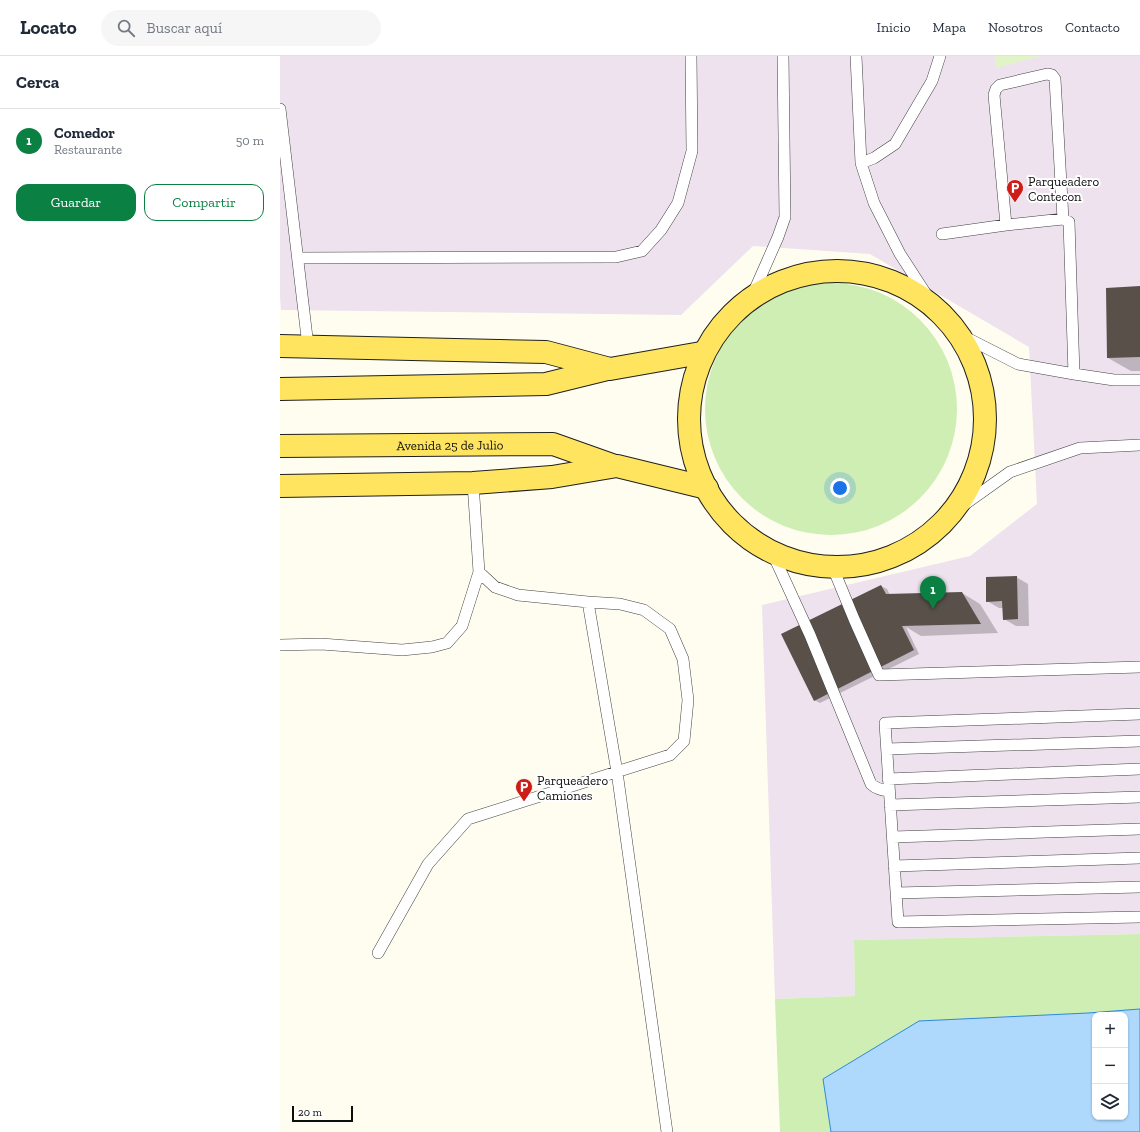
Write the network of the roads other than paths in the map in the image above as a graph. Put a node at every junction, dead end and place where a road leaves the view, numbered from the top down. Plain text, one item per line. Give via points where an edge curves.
1 (691, 56) edge
2 (783, 56) edge
3 (940, 56) edge
4 (859, 57) edge
5 (280, 109) edge
6 (861, 163) junction
7 (1063, 219) junction
8 (1006, 225) junction
9 (942, 234) dead end
10 (298, 258) junction
11 (752, 296) junction
12 (934, 308) junction
13 (957, 332) junction
14 (280, 346) edge
15 (308, 346) junction
16 (701, 353) junction
17 (610, 369) junction
18 (1074, 374) junction
19 (1140, 380) edge
20 (280, 389) edge
21 (1140, 445) edge
22 (280, 446) edge
23 (617, 466) junction
24 (473, 483) junction
25 (280, 486) edge
26 (707, 488) junction
27 (961, 507) junction
28 (771, 550) junction
29 (833, 568) junction
30 (479, 572) junction
31 (588, 602) junction
32 (280, 645) edge
33 (1140, 667) edge
34 (1140, 714) edge
35 (1140, 741) edge
36 (887, 749) junction
37 (1140, 769) edge
38 (616, 772) junction
39 (888, 779) junction
40 (889, 791) junction
41 (1140, 797) edge
42 (890, 805) junction
43 (1140, 829) edge
44 (893, 837) junction
45 (1140, 858) edge
46 (894, 866) junction
47 (1140, 887) edge
48 (896, 893) junction
49 (1140, 917) edge
50 (378, 952) dead end
51 (668, 1132) edge

1 - 10 lane via 692,151 678,203 661,230 642,251 616,257
2 - 11 lane via 785,216
3 - 6 lane via 932,81 895,144
4 - 6 lane
5 - 10 lane
6 - 12 lane via 874,203 900,254
7 - 8 lane
7 - 8 lane via 1054,79 1052,75 1047,74 1000,86 994,95
7 - 18 lane via 1069,222
8 - 9 lane
10 - 15 lane
11 - 12 main road via 787,278 826,271 865,274 902,286
11 - 16 main road via 723,321
12 - 13 main road
13 - 18 lane via 1018,364
13 - 27 main road via 979,374 987,419 981,465
14 - 15 main road
15 - 17 main road via 546,352
16 - 17 main road
16 - 26 main road via 689,386 687,421 693,456
17 - 20 main road via 546,384
18 - 19 lane via 1114,380
21 - 27 lane via 1080,448 1010,472
22 - 23 main road, Avenida 25 de Julio via 553,444
23 - 24 main road, Avenida 25 de Julio via 552,477
23 - 26 main road, Avenida 25 de Julio
24 - 25 main road, Avenida 25 de Julio
24 - 30 lane
26 - 28 main road via 748,534
27 - 29 main road via 936,534 905,554 870,566
28 - 29 main road via 801,562
28 - 40 lane via 810,636 871,784 875,788
29 - 33 lane via 879,674
30 - 31 lane via 496,587 518,595
30 - 32 lane via 462,626 447,643 402,650 320,644
31 - 38 lane
31 - 38 lane via 620,604 644,610 670,629 683,658 688,700 684,741 670,755
34 - 36 lane via 885,723
35 - 36 lane
36 - 39 lane
37 - 39 lane
38 - 50 lane via 468,819 428,864
38 - 51 lane
39 - 40 lane
40 - 42 lane
41 - 42 lane
42 - 44 lane
43 - 44 lane
44 - 46 lane
45 - 46 lane
46 - 48 lane
47 - 48 lane
48 - 49 lane via 898,922

